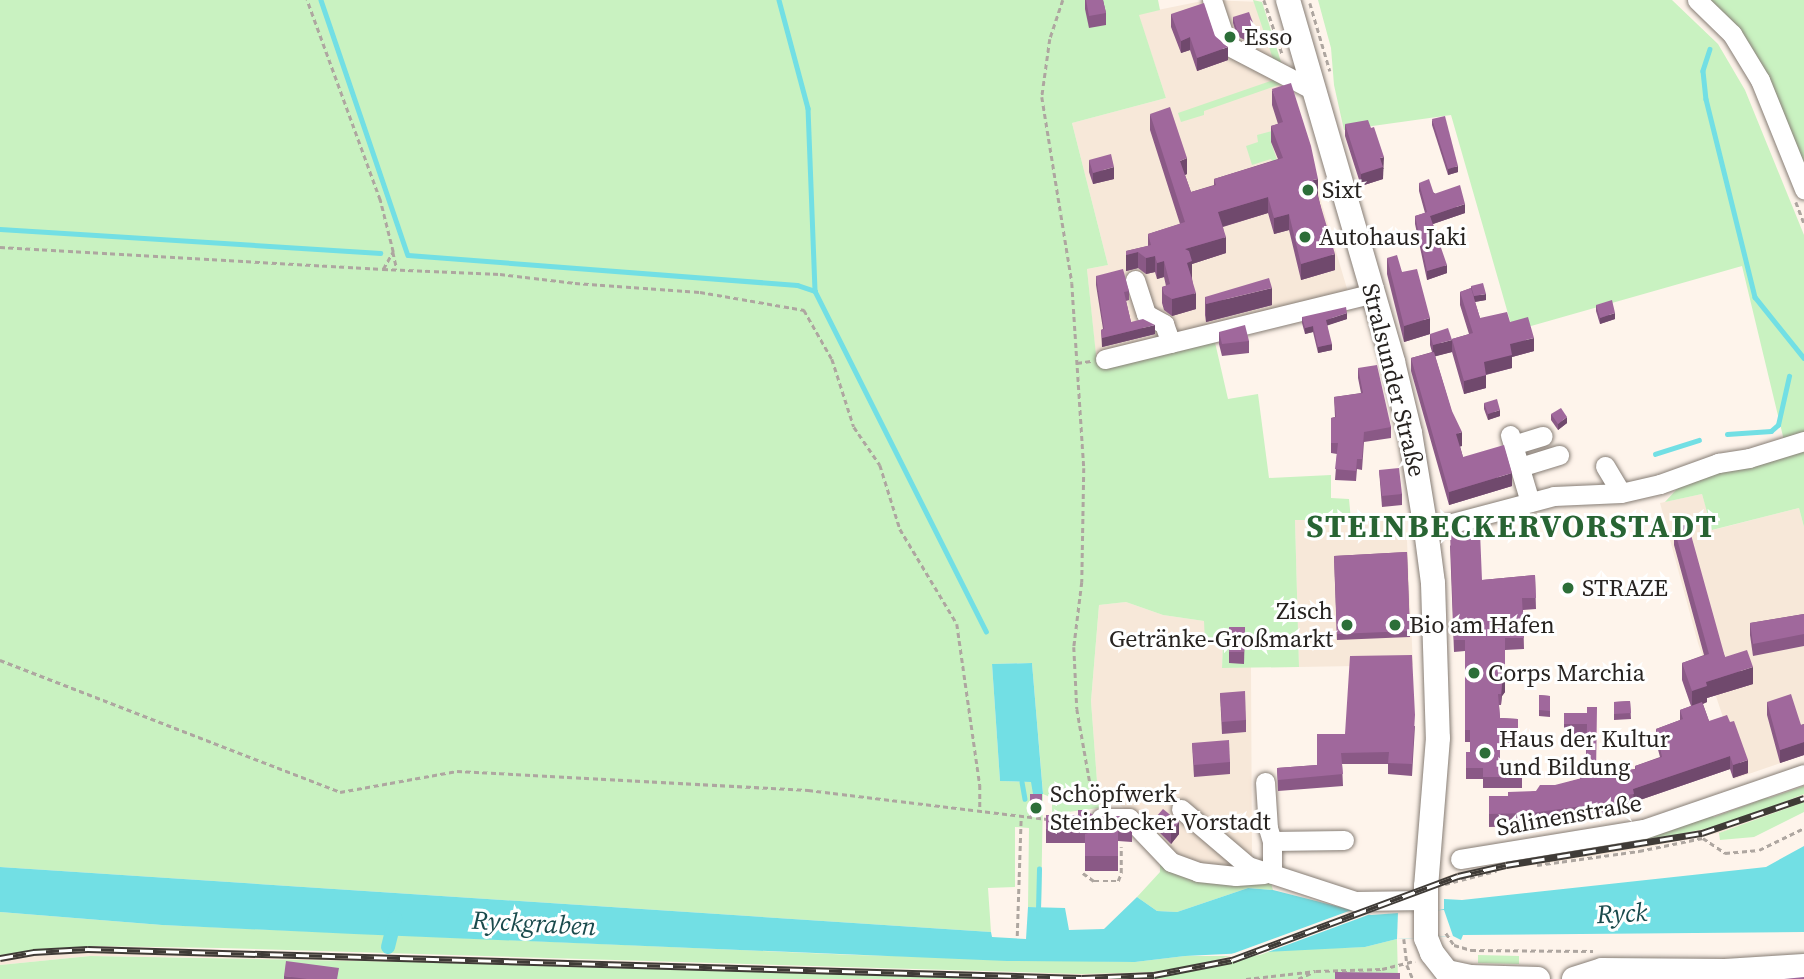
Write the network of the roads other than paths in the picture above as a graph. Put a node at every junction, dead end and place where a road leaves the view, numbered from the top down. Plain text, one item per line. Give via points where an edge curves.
1 (1212, 0) edge
2 (1288, 0) edge
3 (1697, 0) edge
4 (1313, 90) junction
5 (1800, 194) edge
6 (1135, 280) dead end
7 (1374, 293) junction
8 (1171, 344) junction
9 (1105, 359) dead end
10 (1543, 436) dead end
11 (1804, 441) edge
12 (1559, 455) dead end
13 (1605, 466) dead end
14 (1520, 467) junction
15 (1621, 493) junction
16 (1530, 502) junction
17 (1426, 530) junction
18 (1804, 774) edge
19 (1265, 782) dead end
20 (1181, 809) dead end
21 (1095, 811) road end
22 (1344, 840) dead end
23 (1272, 841) junction
24 (1460, 859) dead end
25 (1272, 874) junction
26 (1431, 899) junction
27 (1804, 966) edge
28 (1758, 975) edge
29 (1444, 976) edge
30 (1538, 979) edge
31 (1574, 979) edge

1 - 4 street via 1227,45
2 - 4 main road, Stralsunder Straße
3 - 5 street via 1732,34 1760,80
4 - 7 main road, Stralsunder Straße
6 - 8 street via 1146,314 1164,324
7 - 8 street
7 - 17 main road, Stralsunder Straße via 1410,433
8 - 9 street
10 - 14 street via 1512,440
11 - 15 street
12 - 14 street
13 - 15 street
14 - 16 street
15 - 16 street via 1581,493
16 - 17 street
17 - 26 main road, Stralsunder Straße via 1433,583 1438,737
18 - 24 street, Salinenstraße via 1644,828
19 - 23 street
20 - 25 street via 1231,854
21 - 25 street via 1129,818 1171,862 1198,872
22 - 23 street
23 - 25 street
25 - 26 street via 1355,901
26 - 29 main road, Stralsunder Straße via 1426,938
27 - 28 main road
28 - 31 main road via 1602,970
29 - 30 main road

